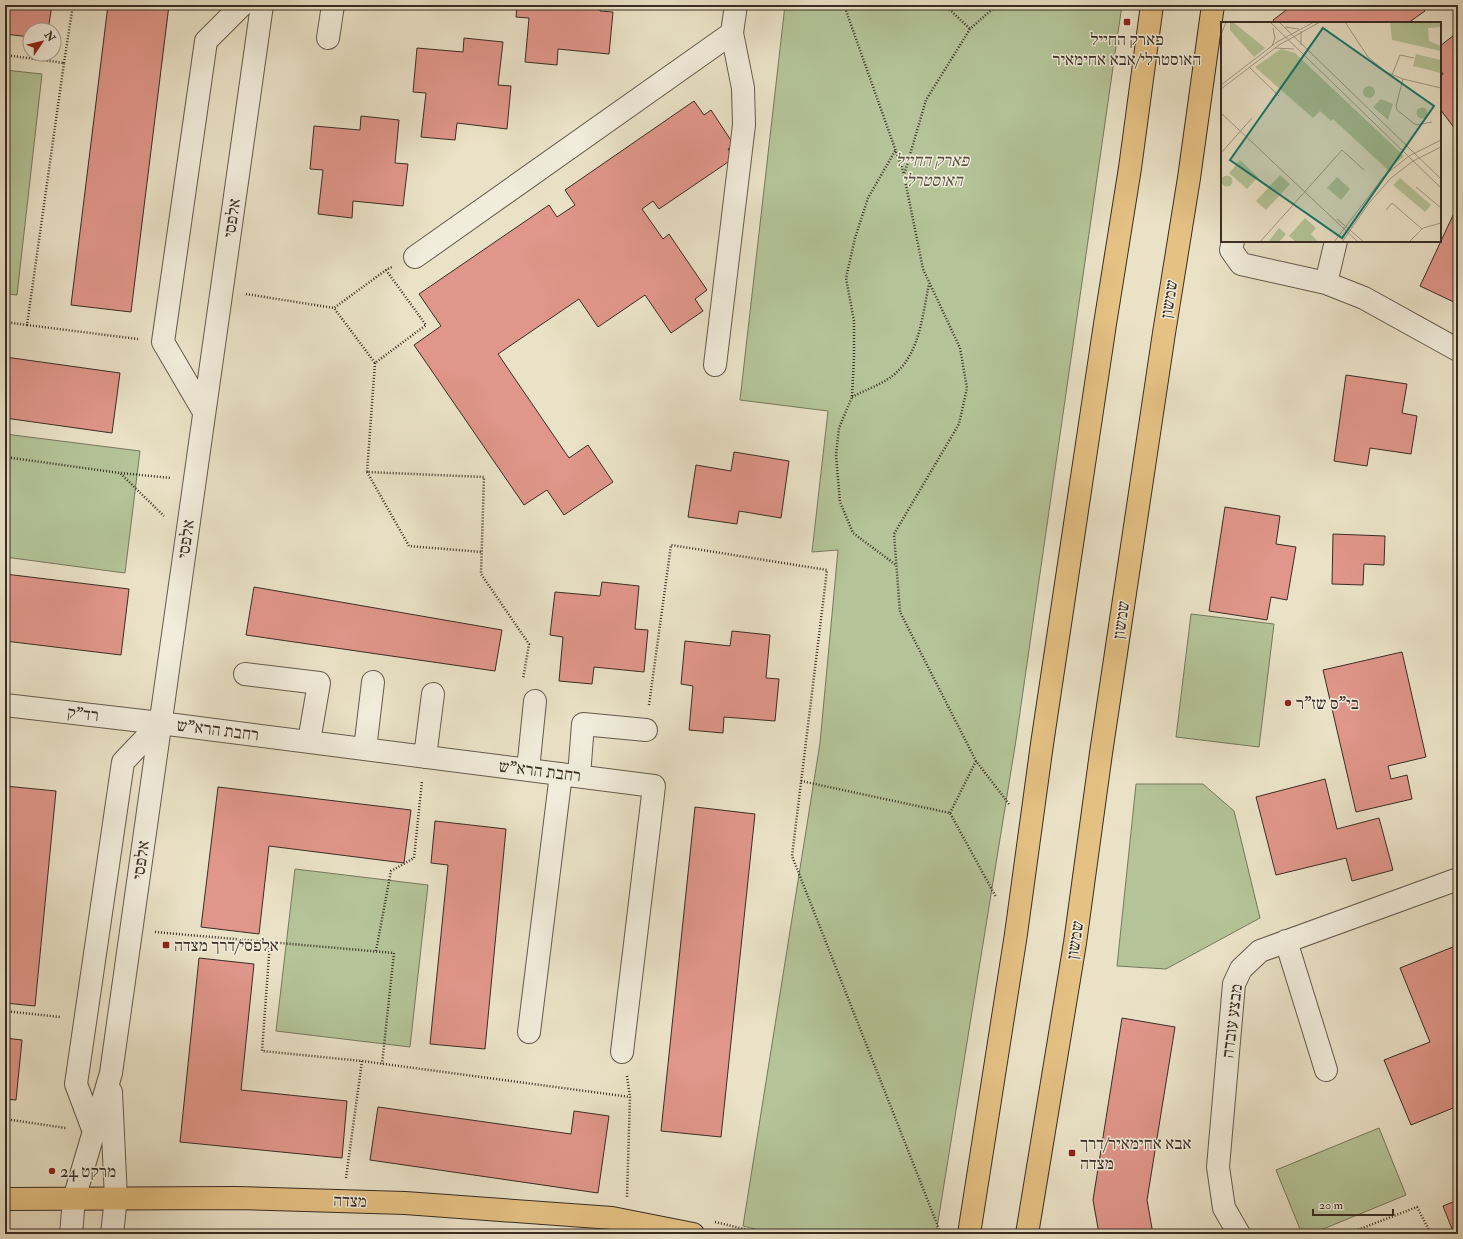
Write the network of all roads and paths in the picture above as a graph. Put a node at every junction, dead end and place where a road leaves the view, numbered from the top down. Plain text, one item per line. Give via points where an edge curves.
1 (73, 5) edge
2 (242, 5) edge
3 (262, 5) edge
4 (334, 5) edge
5 (736, 5) edge
6 (844, 5) edge
7 (945, 5) edge
8 (996, 5) edge
9 (1152, 5) edge
10 (1213, 5) edge
11 (970, 29) junction
12 (732, 33) junction
13 (328, 38) dead end
14 (5, 54) edge
15 (64, 63) junction
16 (895, 151) junction
17 (904, 175) junction
18 (1233, 242) edge
19 (1336, 242) edge
20 (415, 257) dead end
21 (929, 283) junction
22 (1326, 283) junction
23 (221, 290) junction
24 (334, 308) junction
25 (5, 322) edge
26 (27, 326) junction
27 (163, 342) junction
28 (1458, 350) edge
29 (375, 363) junction
30 (715, 365) dead end
31 (852, 396) junction
32 (204, 412) junction
33 (5, 457) edge
34 (367, 472) junction
35 (120, 473) junction
36 (194, 481) junction
37 (186, 537) junction
38 (482, 552) junction
39 (896, 565) junction
40 (245, 674) dead end
41 (373, 682) dead end
42 (522, 682) dead end
43 (433, 694) dead end
44 (535, 701) dead end
45 (5, 705) edge
46 (160, 723) junction
47 (646, 730) joint
48 (309, 741) junction
49 (365, 749) junction
50 (425, 757) junction
51 (976, 760) junction
52 (528, 770) junction
53 (570, 775) junction
54 (801, 781) junction
55 (950, 813) junction
56 (1030, 832) junction
57 (1458, 879) edge
58 (998, 901) dead end
59 (131, 929) junction
60 (1286, 941) junction
61 (270, 942) junction
62 (376, 951) junction
63 (528, 1032) dead end
64 (622, 1052) joint
65 (362, 1061) junction
66 (382, 1064) junction
67 (1326, 1070) dead end
68 (111, 1073) junction
69 (630, 1097) junction
70 (5, 1119) edge
71 (94, 1132) junction
72 (116, 1198) junction
73 (5, 1199) edge
74 (74, 1199) junction
75 (343, 1201) junction
76 (626, 1221) junction
77 (71, 1234) edge
78 (112, 1234) edge
79 (693, 1234) edge
80 (941, 1234) edge
81 (969, 1234) edge
82 (1027, 1234) edge
83 (1239, 1234) edge
84 (1347, 1234) edge
85 (1431, 1234) edge

1 - 15 path
2 - 27 street via 206,41
3 - 23 street, אלפסי
4 - 13 street
5 - 12 street
6 - 16 path
7 - 11 path
8 - 11 path
9 - 56 main road via 1130,168
10 - 82 main road, שמשון via 1102,745 1075,943
11 - 17 path via 926,100
12 - 20 street
12 - 30 street via 743,88 744,125
14 - 15 path
15 - 26 path
16 - 17 path
16 - 31 path via 868,198 846,278 854,321
17 - 21 path via 923,269
18 - 22 street via 1231,250 1241,264
19 - 22 street
21 - 31 path via 916,345 904,365 891,377
21 - 39 path via 960,348 967,388 959,424 894,534
22 - 28 street via 1364,298
23 - 24 path
23 - 32 street, אלפסי
24 - 29 path
24 - 29 path via 386,270 426,325
25 - 26 path
26 - 27 path
27 - 32 street
29 - 34 path
31 - 39 path via 839,428 836,455 840,502 853,533
32 - 36 street, אלפסי
33 - 35 path
34 - 38 path via 409,546
34 - 38 path via 484,477
35 - 36 path
35 - 37 path
36 - 37 street, אלפסי
37 - 46 street, אלפסי
38 - 42 path via 481,574 529,644
39 - 51 path via 900,612
40 - 48 street via 318,683
41 - 49 street
43 - 50 street
44 - 52 street
45 - 46 street, רד"ק
46 - 48 street, רחבת הרא"ש
46 - 59 street, אלפסי
46 - 71 street via 123,762 76,1084
47 - 53 street via 583,724
47 - 54 path via 671,546 827,570
48 - 49 street, רחבת הרא"ש
49 - 50 street, רחבת הרא"ש
50 - 52 street, רחבת הרא"ש
50 - 62 path via 414,858 391,871
51 - 55 path
51 - 56 path
52 - 53 street, רחבת הרא"ש
53 - 63 street
53 - 64 street, רחבת הרא"ש via 654,786
54 - 55 path
54 - 80 path via 792,856
55 - 58 path
56 - 81 main road
57 - 60 street, מבצע עובדה
59 - 61 path
59 - 68 street, אלפסי
60 - 67 street
60 - 83 street, מבצע עובדה via 1260,951 1241,969 1234,984 1218,1167 1224,1208
61 - 62 path
61 - 65 path via 262,1051
62 - 66 path via 394,953
64 - 69 path
65 - 66 path
65 - 75 path
66 - 69 path
68 - 71 street, אלפסי
68 - 72 street, אלפסי
69 - 76 path
70 - 71 path
71 - 74 street, אלפסי
72 - 74 main road, מצדה
72 - 75 main road, מצדה
72 - 78 street, אלפסי
73 - 74 main road, מצדה
74 - 77 street, אלפסי
75 - 76 main road, מצדה via 506,1210
76 - 79 main road, מצדה
84 - 85 path via 1417,1207

